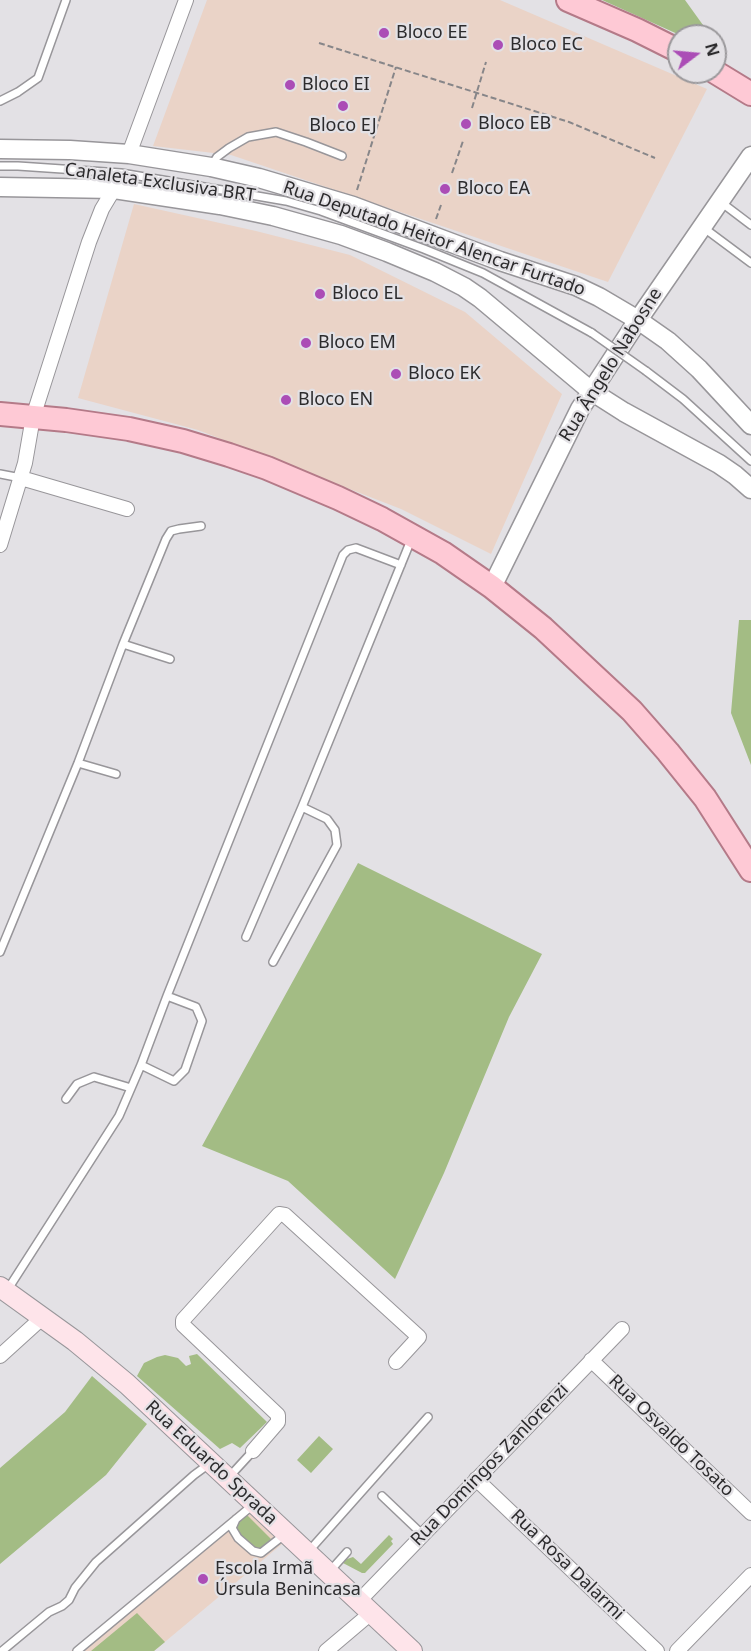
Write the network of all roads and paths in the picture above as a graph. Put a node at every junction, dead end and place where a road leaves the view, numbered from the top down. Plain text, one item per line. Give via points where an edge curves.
1 (66, 0) edge
2 (186, 0) edge
3 (568, 0) edge
4 (319, 43) dead end
5 (667, 45) edge
6 (486, 62) dead end
7 (396, 67) junction
8 (727, 79) edge
9 (477, 92) junction
10 (751, 94) edge
11 (0, 101) edge
12 (472, 108) dead end
13 (463, 141) dead end
14 (0, 149) edge
15 (129, 154) junction
16 (342, 156) dead end
17 (751, 156) edge
18 (656, 158) dead end
19 (0, 166) edge
20 (211, 167) junction
21 (452, 173) dead end
22 (0, 187) edge
23 (114, 189) junction
24 (355, 197) dead end
25 (720, 201) junction
26 (441, 205) dead end
27 (434, 224) dead end
28 (751, 225) edge
29 (702, 227) junction
30 (751, 263) edge
31 (638, 320) junction
32 (591, 391) junction
33 (0, 414) edge
34 (33, 417) junction
35 (751, 425) edge
36 (751, 461) edge
37 (0, 474) edge
38 (21, 478) junction
39 (751, 489) edge
40 (127, 509) dead end
41 (201, 526) dead end
42 (413, 535) junction
43 (0, 545) edge
44 (401, 565) junction
45 (492, 587) junction
46 (123, 644) junction
47 (170, 659) dead end
48 (78, 763) junction
49 (116, 774) dead end
50 (302, 807) junction
51 (751, 870) edge
52 (246, 937) dead end
53 (0, 952) edge
54 (273, 962) dead end
55 (167, 996) junction
56 (141, 1065) junction
57 (131, 1088) junction
58 (66, 1098) dead end
59 (4, 1289) edge
60 (43, 1317) junction
61 (622, 1329) dead end
62 (0, 1356) edge
63 (591, 1360) junction
64 (396, 1362) dead end
65 (428, 1417) dead end
66 (253, 1451) joint
67 (211, 1462) junction
68 (228, 1478) junction
69 (476, 1479) junction
70 (382, 1496) dead end
71 (255, 1503) junction
72 (751, 1513) edge
73 (237, 1517) junction
74 (286, 1533) junction
75 (423, 1534) junction
76 (347, 1552) dead end
77 (308, 1553) junction
78 (329, 1573) junction
79 (751, 1575) edge
80 (365, 1607) junction
81 (2, 1651) edge
82 (76, 1651) edge
83 (326, 1651) edge
84 (412, 1651) edge
85 (657, 1651) edge
86 (677, 1651) edge

1 - 11 lane via 38,78
2 - 15 street
3 - 5 main road
4 - 7 path
6 - 9 path
7 - 9 path
7 - 24 path
8 - 10 main road
9 - 12 path
9 - 18 path via 569,122
13 - 21 path
14 - 15 street, Rua Deputado Heitor Alencar Furtado
15 - 20 street, Rua Deputado Heitor Alencar Furtado
16 - 20 lane via 276,132 248,137 228,148
17 - 25 street, Rua Ângelo Nabosne
19 - 36 lane, Canaleta Exclusiva BRT, bridge via 121,173 286,201 424,249 483,273 592,333 683,399
20 - 31 street, Rua Deputado Heitor Alencar Furtado via 353,206 576,286
22 - 23 street, Rua Deputado Heitor Alencar Furtado
23 - 32 street, Rua Deputado Heitor Alencar Furtado via 273,216 341,235 435,272 480,298
23 - 34 street via 89,242
25 - 28 lane
25 - 29 street, Rua Ângelo Nabosne
26 - 27 path
29 - 30 lane
29 - 31 street, Rua Ângelo Nabosne
31 - 32 street, Rua Ângelo Nabosne
31 - 35 street, Rua Deputado Heitor Alencar Furtado via 683,354
32 - 39 street, Rua Deputado Heitor Alencar Furtado via 719,464
32 - 45 street, Rua Ângelo Nabosne
33 - 34 main road
34 - 38 street
34 - 42 main road via 147,432 229,455 302,482
37 - 38 lane
38 - 40 street
38 - 43 street
41 - 46 lane via 171,531
42 - 44 lane
42 - 45 main road
44 - 50 lane
44 - 55 lane via 356,548 343,555
45 - 51 main road via 543,628 632,711 705,798
46 - 47 lane
46 - 48 lane
48 - 49 lane
48 - 53 lane
50 - 52 lane
50 - 54 lane via 327,819 335,830 337,845
55 - 56 lane
55 - 56 lane via 196,1007 202,1022 185,1070 174,1081
56 - 57 lane
57 - 58 lane via 94,1077 77,1084
57 - 59 lane via 119,1116
59 - 60 main road, Rua Eduardo Sprada
60 - 62 street
60 - 67 main road, Rua Eduardo Sprada via 119,1377
61 - 63 street, Rua Domingos Zanlorenzi
63 - 69 street, Rua Domingos Zanlorenzi
63 - 72 street, Rua Osvaldo Tosato
64 - 66 street via 419,1337 285,1215 279,1214 183,1320 183,1325 278,1415 278,1422
65 - 77 lane
66 - 68 lane
67 - 68 main road, Rua Eduardo Sprada
67 - 81 lane via 96,1562 69,1600
68 - 71 main road, Rua Eduardo Sprada
69 - 75 street, Rua Domingos Zanlorenzi
69 - 85 street, Rua Rosa Dalarmi
70 - 75 lane
71 - 73 lane
71 - 74 main road, Rua Eduardo Sprada
73 - 74 lane via 232,1528 253,1551 261,1553
73 - 82 lane
74 - 77 main road, Rua Eduardo Sprada
75 - 80 street, Rua Domingos Zanlorenzi
76 - 78 lane
77 - 78 main road, Rua Eduardo Sprada
78 - 80 main road, Rua Eduardo Sprada
79 - 86 street
80 - 83 street, Rua Domingos Zanlorenzi
80 - 84 main road, Rua Eduardo Sprada

